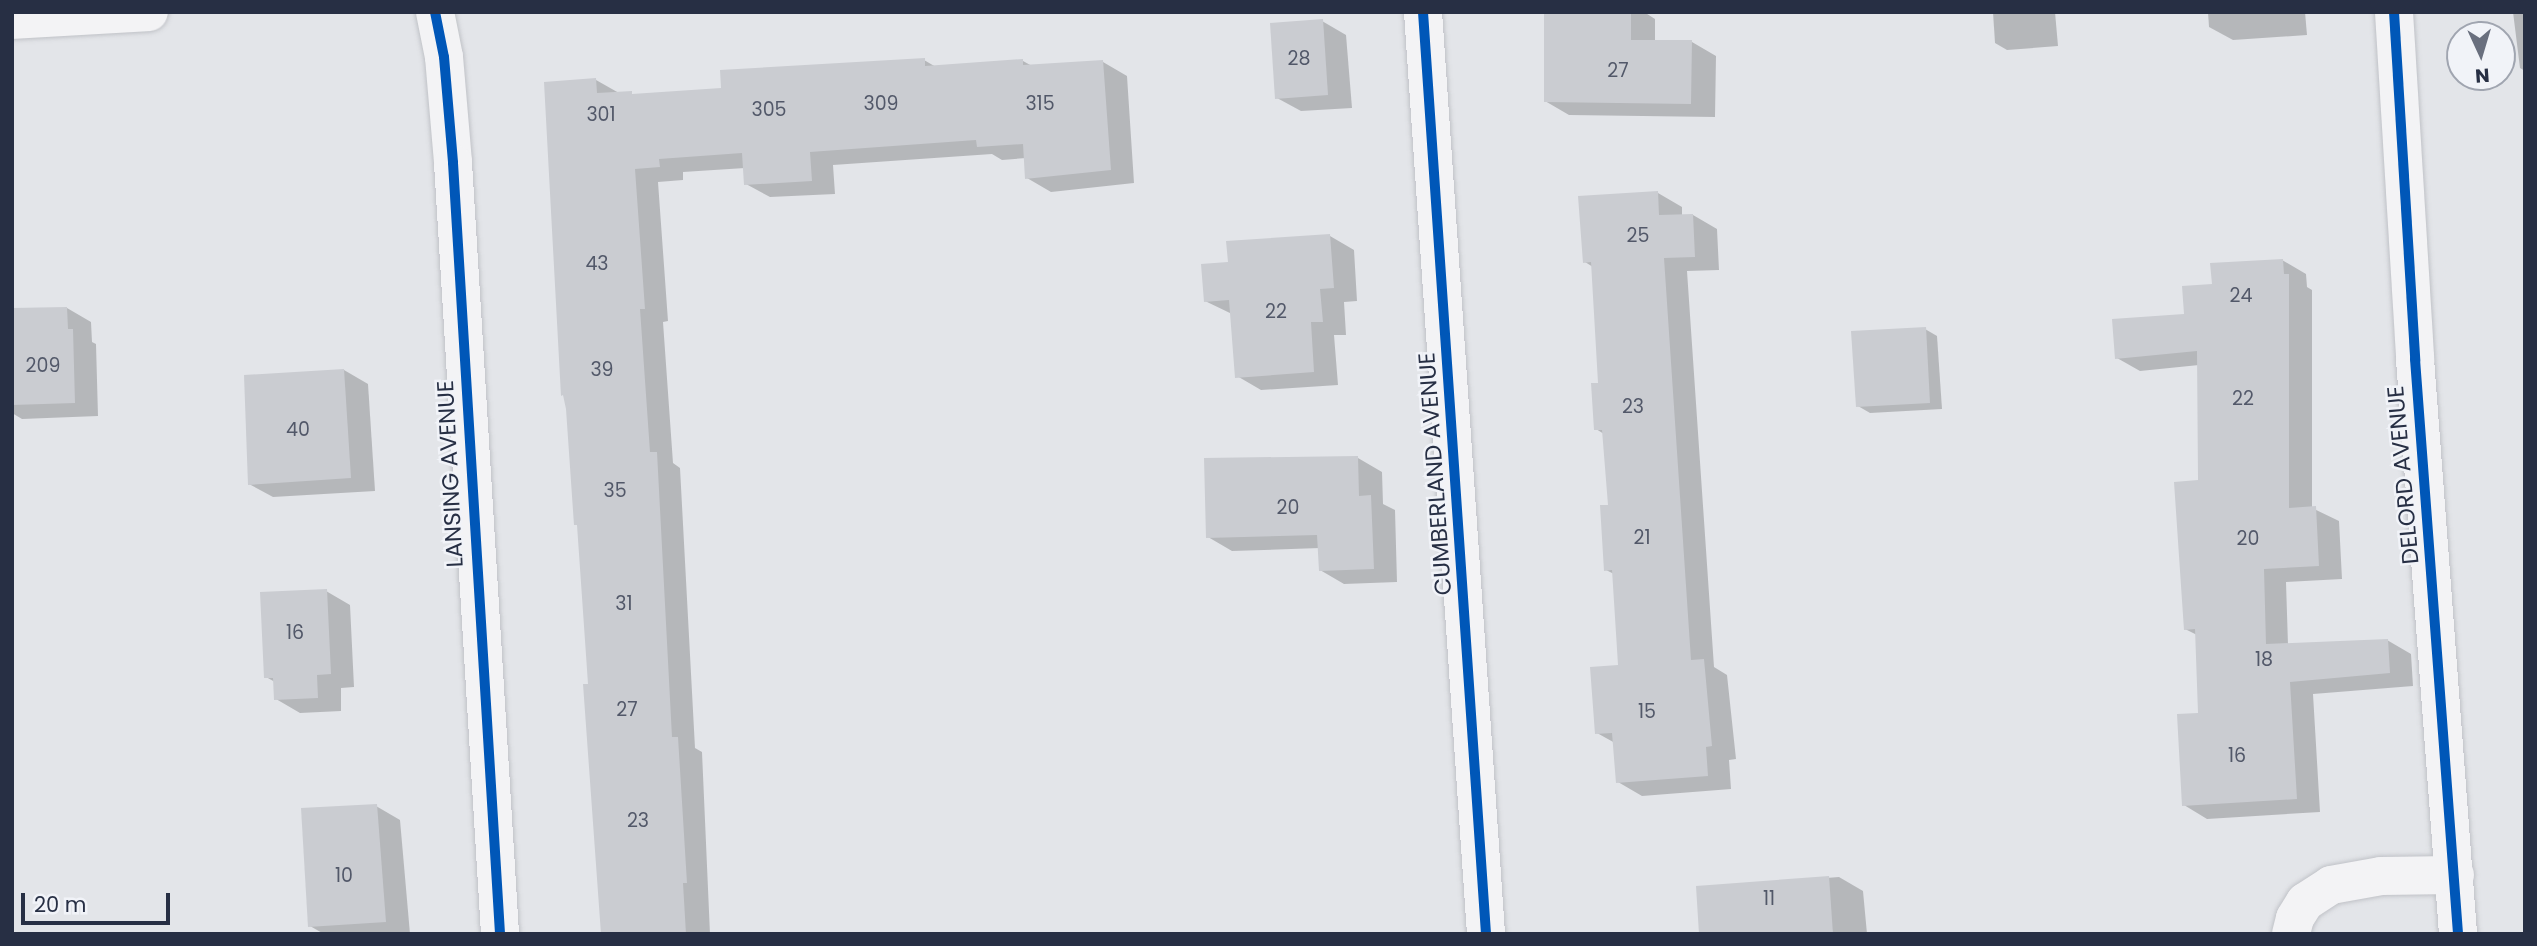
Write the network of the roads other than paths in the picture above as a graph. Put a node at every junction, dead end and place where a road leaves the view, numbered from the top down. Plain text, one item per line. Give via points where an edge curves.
1 (149, 12) edge
2 (435, 12) edge
3 (1423, 12) edge
4 (2394, 12) edge
5 (12, 20) edge
6 (2455, 875) junction
7 (500, 934) edge
8 (1486, 934) edge
9 (2291, 934) edge
10 (2458, 934) edge

1 - 5 street
2 - 7 street, LANSING AVENUE via 444,57 453,163
3 - 8 street, CUMBERLAND AVENUE
4 - 6 street, DELORD AVENUE via 2414,359
6 - 9 street via 2381,876 2331,886 2305,902
6 - 10 street, DELORD AVENUE

